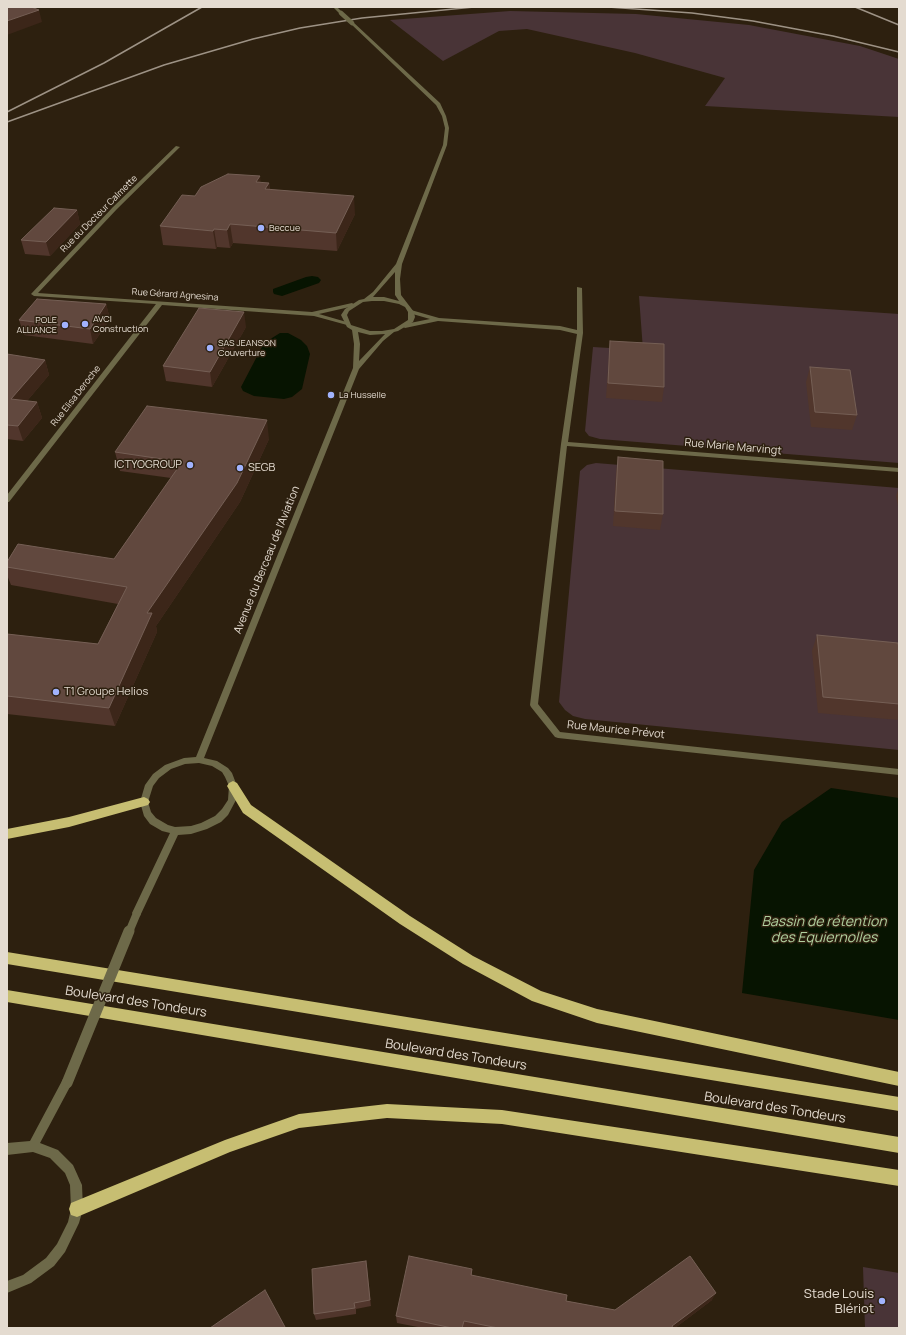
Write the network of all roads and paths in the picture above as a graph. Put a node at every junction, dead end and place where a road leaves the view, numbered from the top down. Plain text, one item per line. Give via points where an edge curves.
1 (335, 7) edge
2 (178, 147) dead end
3 (399, 264) junction
4 (579, 288) dead end
5 (34, 294) joint
6 (365, 300) junction
7 (160, 302) junction
8 (404, 304) junction
9 (352, 305) junction
10 (411, 312) junction
11 (314, 314) junction
12 (439, 320) junction
13 (347, 323) junction
14 (405, 326) junction
15 (355, 329) junction
16 (391, 332) junction
17 (580, 333) junction
18 (356, 368) junction
19 (564, 444) junction
20 (899, 470) edge
21 (7, 500) edge
22 (199, 760) junction
23 (899, 772) edge
24 (233, 786) junction
25 (144, 802) junction
26 (176, 831) junction
27 (7, 834) edge
28 (7, 958) edge
29 (7, 996) edge
30 (899, 1079) edge
31 (899, 1104) edge
32 (899, 1145) edge
33 (33, 1146) junction
34 (7, 1149) edge
35 (899, 1178) edge
36 (77, 1209) junction
37 (7, 1287) edge

1 - 3 street, bridge via 438,104 447,128 445,145
2 - 5 street, Rue du Docteur Calmette
3 - 6 street via 375,293
3 - 8 street via 398,295
4 - 17 street, Rue Maurice Prévot
5 - 7 street, Rue Gérard Agnesina
6 - 8 street via 384,298
6 - 9 street, Rue Gérard Agnesina
7 - 11 street, Rue Gérard Agnesina
7 - 21 street, Rue Elisa Deroche
8 - 10 street
9 - 11 street, Rue Gérard Agnesina
9 - 13 street via 344,315
10 - 12 street
10 - 14 street via 411,321
11 - 13 street, Rue Gérard Agnesina
12 - 14 street
12 - 17 street via 560,328
13 - 15 street
14 - 16 street
15 - 16 street via 370,333
15 - 18 street, Avenue du Berceau de l'Aviation via 358,344
16 - 18 street, Avenue du Berceau de l'Aviation
17 - 19 street, Rue Maurice Prévot
18 - 22 street, Avenue du Berceau de l'Aviation
19 - 20 street, Rue Marie Marvingt
19 - 23 street, Rue Maurice Prévot via 534,705 558,735
22 - 24 street via 214,763 225,770
22 - 25 street via 168,767 156,776 149,785
24 - 26 street via 232,800 218,819 191,830
24 - 30 highway via 247,809 405,920 468,960 537,996 597,1016
25 - 26 street via 153,821
25 - 27 highway via 69,822
26 - 33 street, bridge via 137,913 66,1083
28 - 31 highway, Boulevard des Tondeurs
29 - 32 highway, Boulevard des Tondeurs
33 - 34 street
33 - 36 street via 54,1154 69,1169 76,1185
35 - 36 highway via 502,1117 387,1111 299,1121 230,1145
36 - 37 street via 61,1248 50,1262 27,1279

